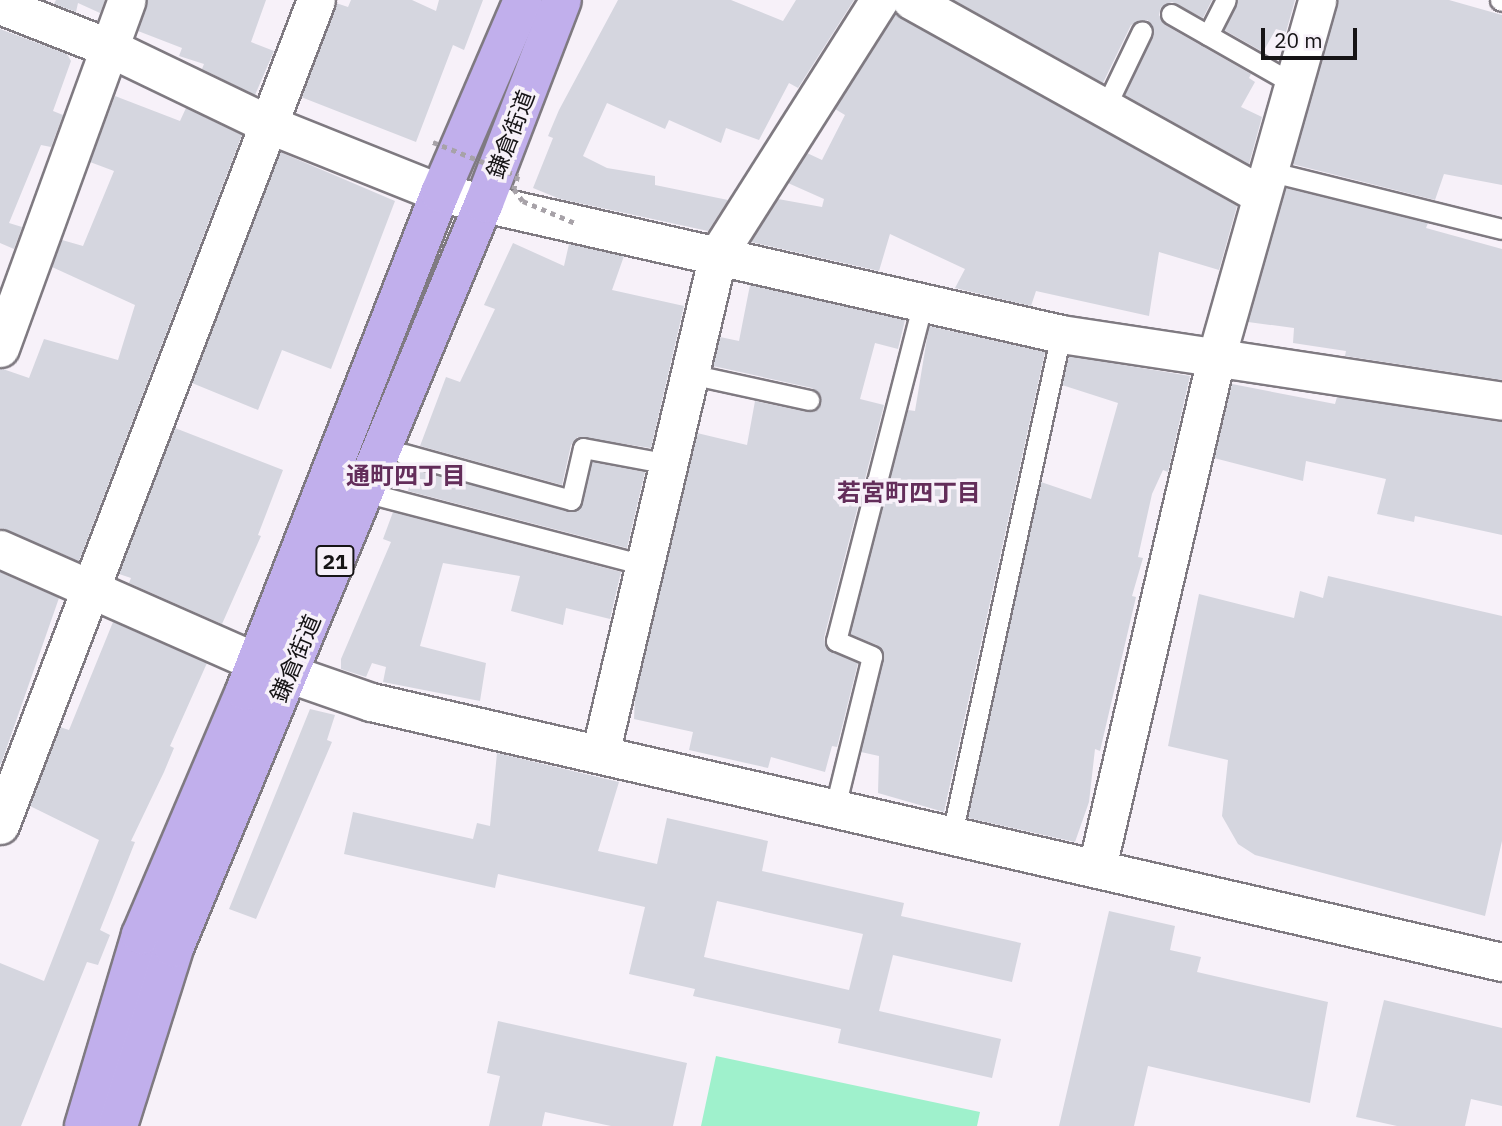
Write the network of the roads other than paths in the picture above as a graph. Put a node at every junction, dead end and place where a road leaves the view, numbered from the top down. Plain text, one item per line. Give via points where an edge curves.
1 (127, 0) edge
2 (316, 0) edge
3 (523, 0) edge
4 (562, 0) edge
5 (879, 0) edge
6 (911, 0) edge
7 (1226, 0) edge
8 (1317, 0) edge
9 (0, 5) edge
10 (1171, 14) dead end
11 (1142, 31) dead end
12 (1208, 35) junction
13 (110, 48) junction
14 (1292, 83) junction
15 (1105, 108) junction
16 (270, 125) junction
17 (1264, 183) junction
18 (440, 193) junction
19 (484, 203) junction
20 (1502, 229) edge
21 (718, 254) junction
22 (923, 302) junction
23 (1061, 334) junction
24 (0, 348) edge
25 (1216, 358) junction
26 (690, 374) junction
27 (809, 400) dead end
28 (1502, 401) edge
29 (404, 454) dead end
30 (669, 464) junction
31 (364, 492) junction
32 (0, 549) edge
33 (644, 565) junction
34 (90, 587) junction
35 (272, 668) junction
36 (600, 754) junction
37 (835, 807) junction
38 (0, 825) edge
39 (952, 834) junction
40 (1097, 867) junction
41 (1502, 962) edge
42 (84, 1126) edge
43 (118, 1126) edge

1 - 13 street
2 - 16 street
3 - 18 main road, 鎌倉街道 / 21
4 - 19 main road, 鎌倉街道 / 21
5 - 21 street
6 - 15 street
7 - 12 lane
8 - 14 street
9 - 13 street
10 - 12 lane
11 - 15 lane
12 - 14 lane
13 - 16 street
13 - 24 street
14 - 17 street
15 - 17 street
16 - 18 street
16 - 34 street
17 - 20 lane
17 - 25 street
18 - 19 street
18 - 35 main road, 鎌倉街道 / 21
19 - 21 street
19 - 31 main road, 鎌倉街道 / 21
21 - 22 street
21 - 26 street
22 - 23 street
22 - 37 lane via 836,641 872,656
23 - 25 street
23 - 39 lane
25 - 28 street
25 - 40 street
26 - 27 lane
26 - 30 street
29 - 30 lane via 571,500 583,448
30 - 33 street
31 - 33 lane
31 - 35 main road, 鎌倉街道 / 21
32 - 34 street
33 - 36 street
34 - 35 street
34 - 38 street
35 - 36 street via 371,702
35 - 42 main road, 鎌倉街道 / 21 via 141,935
35 - 43 main road, 鎌倉街道 / 21 via 174,948
36 - 37 street
37 - 39 street
39 - 40 street
40 - 41 street

